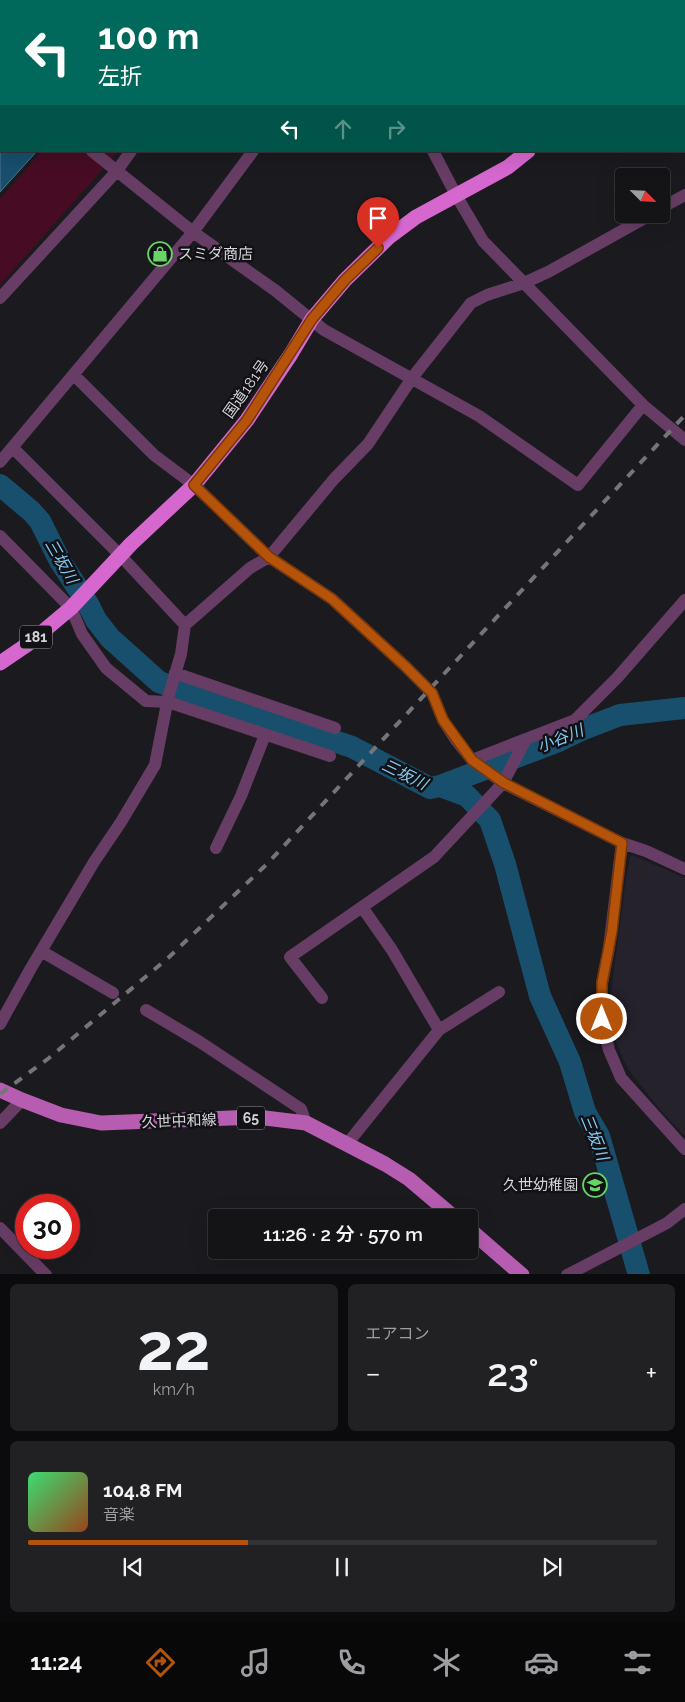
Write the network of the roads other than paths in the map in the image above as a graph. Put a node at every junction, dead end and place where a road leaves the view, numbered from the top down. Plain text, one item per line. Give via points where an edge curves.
1 (93, 152) edge
2 (130, 152) edge
3 (252, 152) edge
4 (434, 152) edge
5 (527, 152) edge
6 (116, 172) junction
7 (456, 195) junction
8 (685, 195) edge
9 (670, 203) edge
10 (636, 223) edge
11 (193, 232) junction
12 (524, 283) junction
13 (0, 298) edge
14 (312, 319) junction
15 (74, 375) junction
16 (412, 378) junction
17 (643, 405) junction
18 (685, 440) edge
19 (13, 448) junction
20 (0, 462) edge
21 (194, 485) junction
22 (0, 536) edge
23 (120, 556) junction
24 (269, 557) junction
25 (685, 600) edge
26 (71, 608) junction
27 (185, 624) junction
28 (0, 663) edge
29 (175, 673) junction
30 (168, 700) junction
31 (335, 728) dead end
32 (265, 735) junction
33 (526, 739) junction
34 (330, 756) dead end
35 (472, 760) junction
36 (504, 783) junction
37 (622, 843) junction
38 (216, 848) dead end
39 (685, 869) edge
40 (362, 907) junction
41 (41, 951) junction
42 (499, 992) dead end
43 (113, 993) dead end
44 (322, 998) dead end
45 (146, 1010) dead end
46 (0, 1024) edge
47 (439, 1030) junction
48 (0, 1090) edge
49 (22, 1100) junction
50 (306, 1123) junction
51 (0, 1124) edge
52 (347, 1144) junction
53 (685, 1149) edge
54 (444, 1209) edge
55 (685, 1209) edge
56 (0, 1228) edge
57 (478, 1237) edge
58 (46, 1274) edge
59 (522, 1274) edge
60 (567, 1274) edge

1 - 6 street
2 - 6 street
3 - 11 street
4 - 7 street
5 - 7 highway, 国道181号 / 181 via 508,167
6 - 11 street
6 - 13 street
7 - 12 street via 483,241
7 - 14 highway, 国道181号 / 181 via 416,217 389,238 345,280
8 - 9 street
10 - 12 street
11 - 14 street
11 - 15 street
12 - 16 street via 471,303
12 - 17 street
14 - 16 street via 324,330
14 - 21 highway, 国道181号 / 181 via 247,420
15 - 19 street
15 - 21 street via 154,455
16 - 17 street via 495,426 578,485
16 - 24 street via 368,444 334,479
17 - 18 street
19 - 20 street
19 - 23 street
21 - 23 highway, 国道181号 / 181
21 - 24 street
22 - 26 street
23 - 26 highway, 国道181号 / 181
23 - 27 street
24 - 27 street via 250,568
24 - 35 street via 332,599 432,693 443,720
25 - 33 street via 617,678 575,720
26 - 28 highway, 国道181号 / 181
26 - 30 street via 82,634 106,668 146,701
27 - 29 street
29 - 30 street
29 - 31 street
30 - 32 street
30 - 41 street via 156,765
32 - 34 street
32 - 38 street
33 - 35 street
33 - 36 street
35 - 36 street
36 - 37 street
36 - 40 street via 434,857
37 - 39 street
37 - 53 street via 612,931 602,983 602,1019 609,1050 621,1078
40 - 44 street via 290,958
40 - 47 street via 392,950
41 - 43 street
41 - 46 street
42 - 47 street
45 - 50 street via 301,1109
47 - 52 street
48 - 49 main road, 久世中和線 / 65
49 - 50 main road, 久世中和線 / 65 via 61,1115 101,1123 257,1118
49 - 51 street
50 - 52 main road, 久世中和線 / 65
52 - 54 main road, 久世中和線 / 65 via 409,1179
55 - 60 street via 667,1222
56 - 58 street
57 - 59 main road

